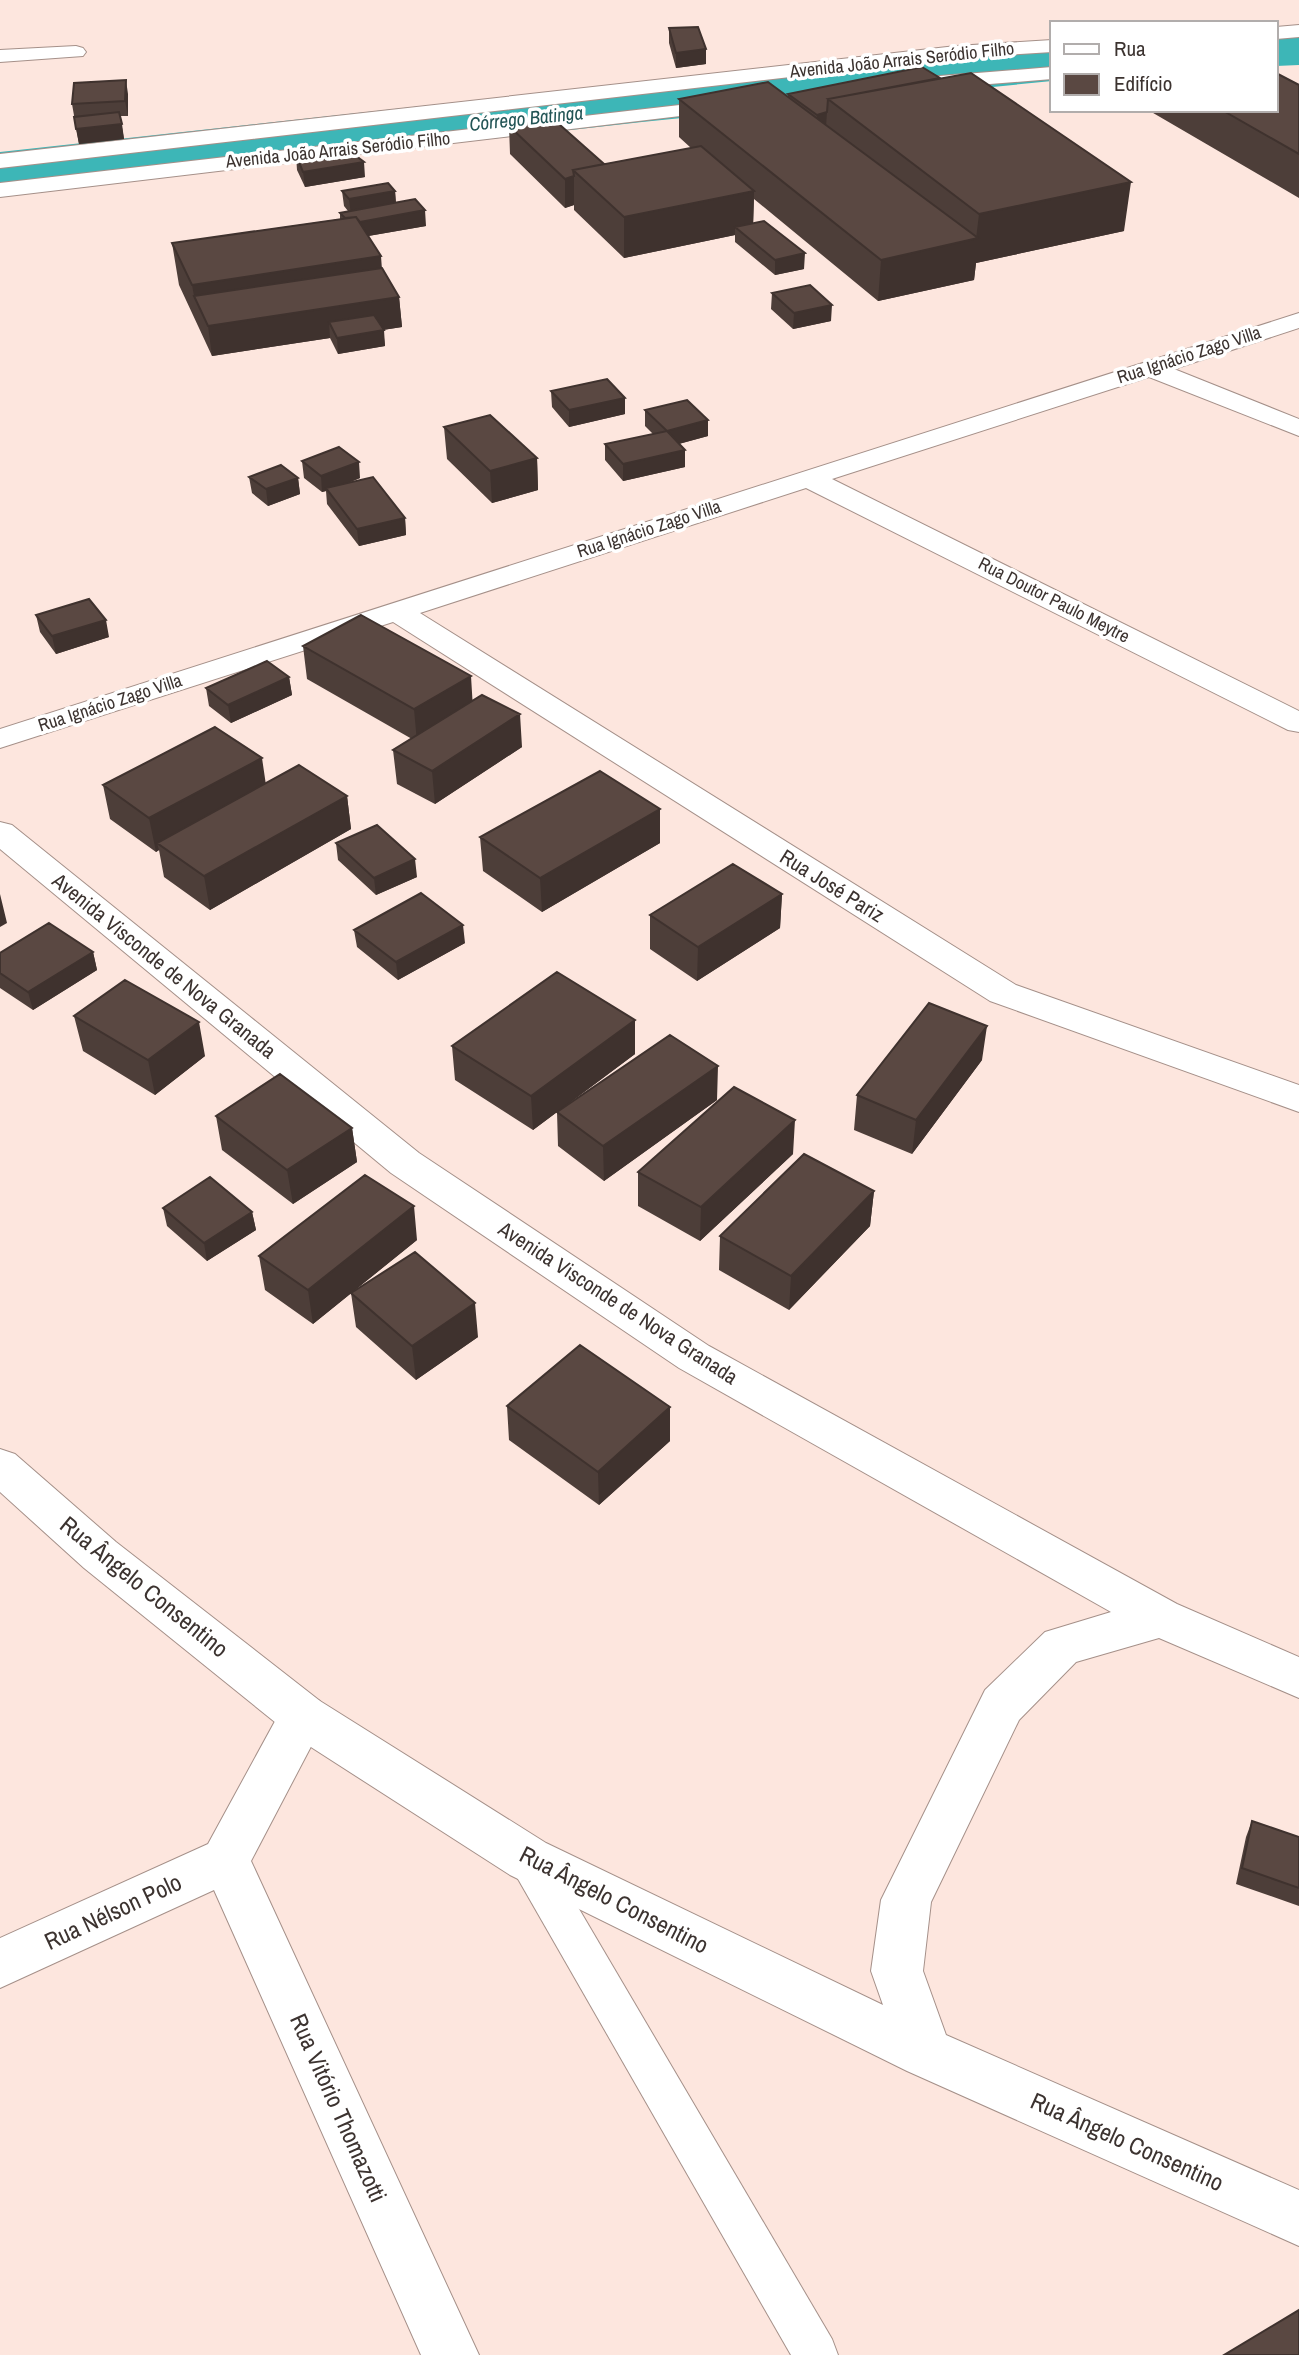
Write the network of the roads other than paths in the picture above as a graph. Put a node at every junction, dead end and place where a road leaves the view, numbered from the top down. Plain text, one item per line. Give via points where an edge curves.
1 (1299, 31) edge
2 (1278, 33) edge
3 (1050, 46) edge
4 (76, 52) dead end
5 (0, 56) edge
6 (1050, 73) edge
7 (899, 86) edge
8 (748, 103) edge
9 (0, 161) edge
10 (0, 190) edge
11 (1299, 320) edge
12 (1150, 368) junction
13 (1299, 428) edge
14 (808, 478) junction
15 (396, 611) junction
16 (1299, 723) edge
17 (0, 739) edge
18 (0, 832) edge
19 (1299, 1100) edge
20 (0, 1466) edge
21 (1161, 1618) junction
22 (1299, 1678) edge
23 (303, 1716) junction
24 (528, 1859) junction
25 (226, 1860) junction
26 (0, 1964) edge
27 (926, 2053) junction
28 (1299, 2218) edge
29 (450, 2355) edge
30 (816, 2355) edge

1 - 2 main road
3 - 9 main road, Avenida João Arrais Seródio Filho via 956,52
4 - 5 main road
6 - 7 main road, Avenida João Arrais Seródio Filho
8 - 10 main road, Avenida João Arrais Seródio Filho
11 - 12 main road, Rua Ignácio Zago Villa
12 - 13 main road
12 - 14 main road, Rua Ignácio Zago Villa
14 - 15 main road, Rua Ignácio Zago Villa
14 - 16 main road, Rua Doutor Paulo Meytre
15 - 17 main road, Rua Ignácio Zago Villa
15 - 19 main road, Rua José Pariz via 1003,993
18 - 21 main road, Avenida Visconde de Nova Granada via 405,1163 694,1357
20 - 23 main road, Rua Ângelo Consentino via 100,1555
21 - 22 main road, Avenida Visconde de Nova Granada
21 - 27 main road via 1061,1646 1002,1704 906,1900 897,1971
23 - 24 main road, Rua Ângelo Consentino
23 - 25 main road
24 - 27 main road, Rua Ângelo Consentino
24 - 30 lane
25 - 26 main road, Rua Nélson Polo
25 - 29 main road, Rua Vitório Thomazotti
27 - 28 main road, Rua Ângelo Consentino

